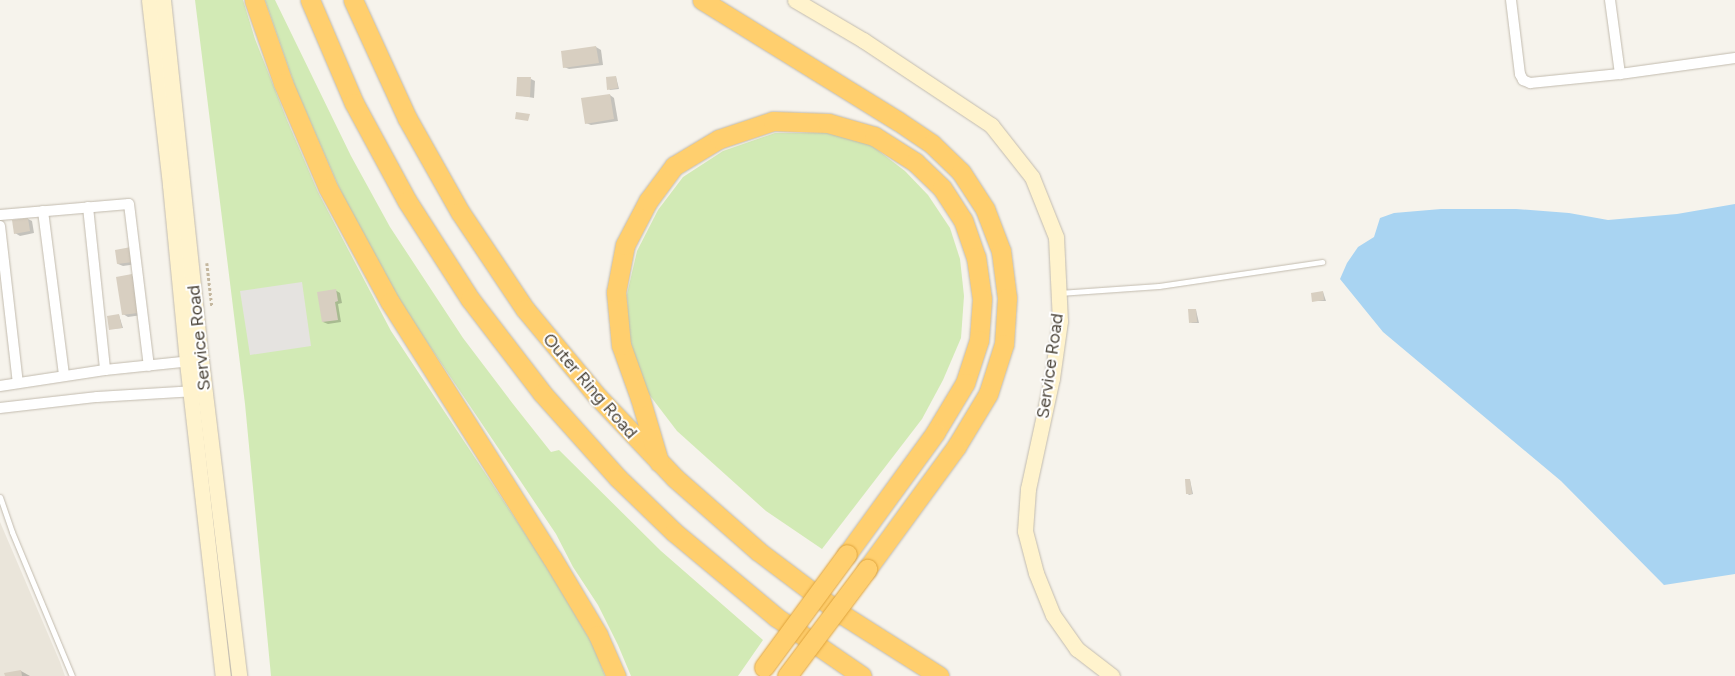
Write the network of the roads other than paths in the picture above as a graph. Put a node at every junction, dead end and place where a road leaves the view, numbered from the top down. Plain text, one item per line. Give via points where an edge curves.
1 (149, 0) edge
2 (163, 0) edge
3 (254, 0) edge
4 (310, 0) edge
5 (353, 0) edge
6 (702, 0) edge
7 (795, 0) edge
8 (1512, 0) edge
9 (1610, 0) edge
10 (1735, 58) edge
11 (1620, 74) junction
12 (177, 184) junction
13 (88, 207) junction
14 (44, 211) junction
15 (0, 215) edge
16 (0, 226) edge
17 (1322, 262) dead end
18 (1059, 293) junction
19 (194, 361) junction
20 (150, 366) junction
21 (104, 370) junction
22 (64, 376) junction
23 (18, 383) junction
24 (0, 386) edge
25 (198, 391) junction
26 (0, 408) edge
27 (659, 462) junction
28 (0, 497) edge
29 (761, 672) edge
30 (72, 676) edge
31 (223, 676) edge
32 (239, 676) edge
33 (616, 676) edge
34 (787, 676) edge
35 (862, 676) edge
36 (939, 676) edge
37 (1112, 676) edge

1 - 12 main road, Service Road
2 - 12 main road, Service Road
3 - 33 highway via 283,83 328,188 390,302 598,635
4 - 35 highway via 354,103 407,201 470,299 542,393 612,471 674,532 776,617
5 - 27 highway, Outer Ring Road via 406,118 481,245 525,309 572,368
6 - 34 highway, bridge via 898,121 932,144 961,172 985,209 1001,251 1007,298 1004,344 988,394 956,447
7 - 18 main road, Service Road via 863,40 991,125 1032,177 1056,237
8 - 11 street via 1523,80 1538,83
9 - 11 street
10 - 11 street
12 - 19 main road, Service Road
13 - 14 street
13 - 20 street via 129,204
13 - 21 street
14 - 15 street
14 - 22 street
16 - 23 street
17 - 18 lane via 1159,286
18 - 37 main road, Service Road via 1060,321 1052,378 1028,489 1025,531 1036,574 1053,615 1077,649
19 - 20 street
19 - 25 main road, Service Road
20 - 21 street
21 - 22 street
22 - 23 street
23 - 24 street
25 - 26 street via 97,397
25 - 31 main road, Service Road
25 - 32 main road, Service Road
27 - 29 highway, bridge via 621,345 616,292 625,245 648,201 674,166 719,139 774,121 828,123 874,136 915,162 942,188 963,220 976,257 982,299 980,340 965,384 935,434
27 - 36 highway, Outer Ring Road via 730,528 800,584 886,644
28 - 30 lane

